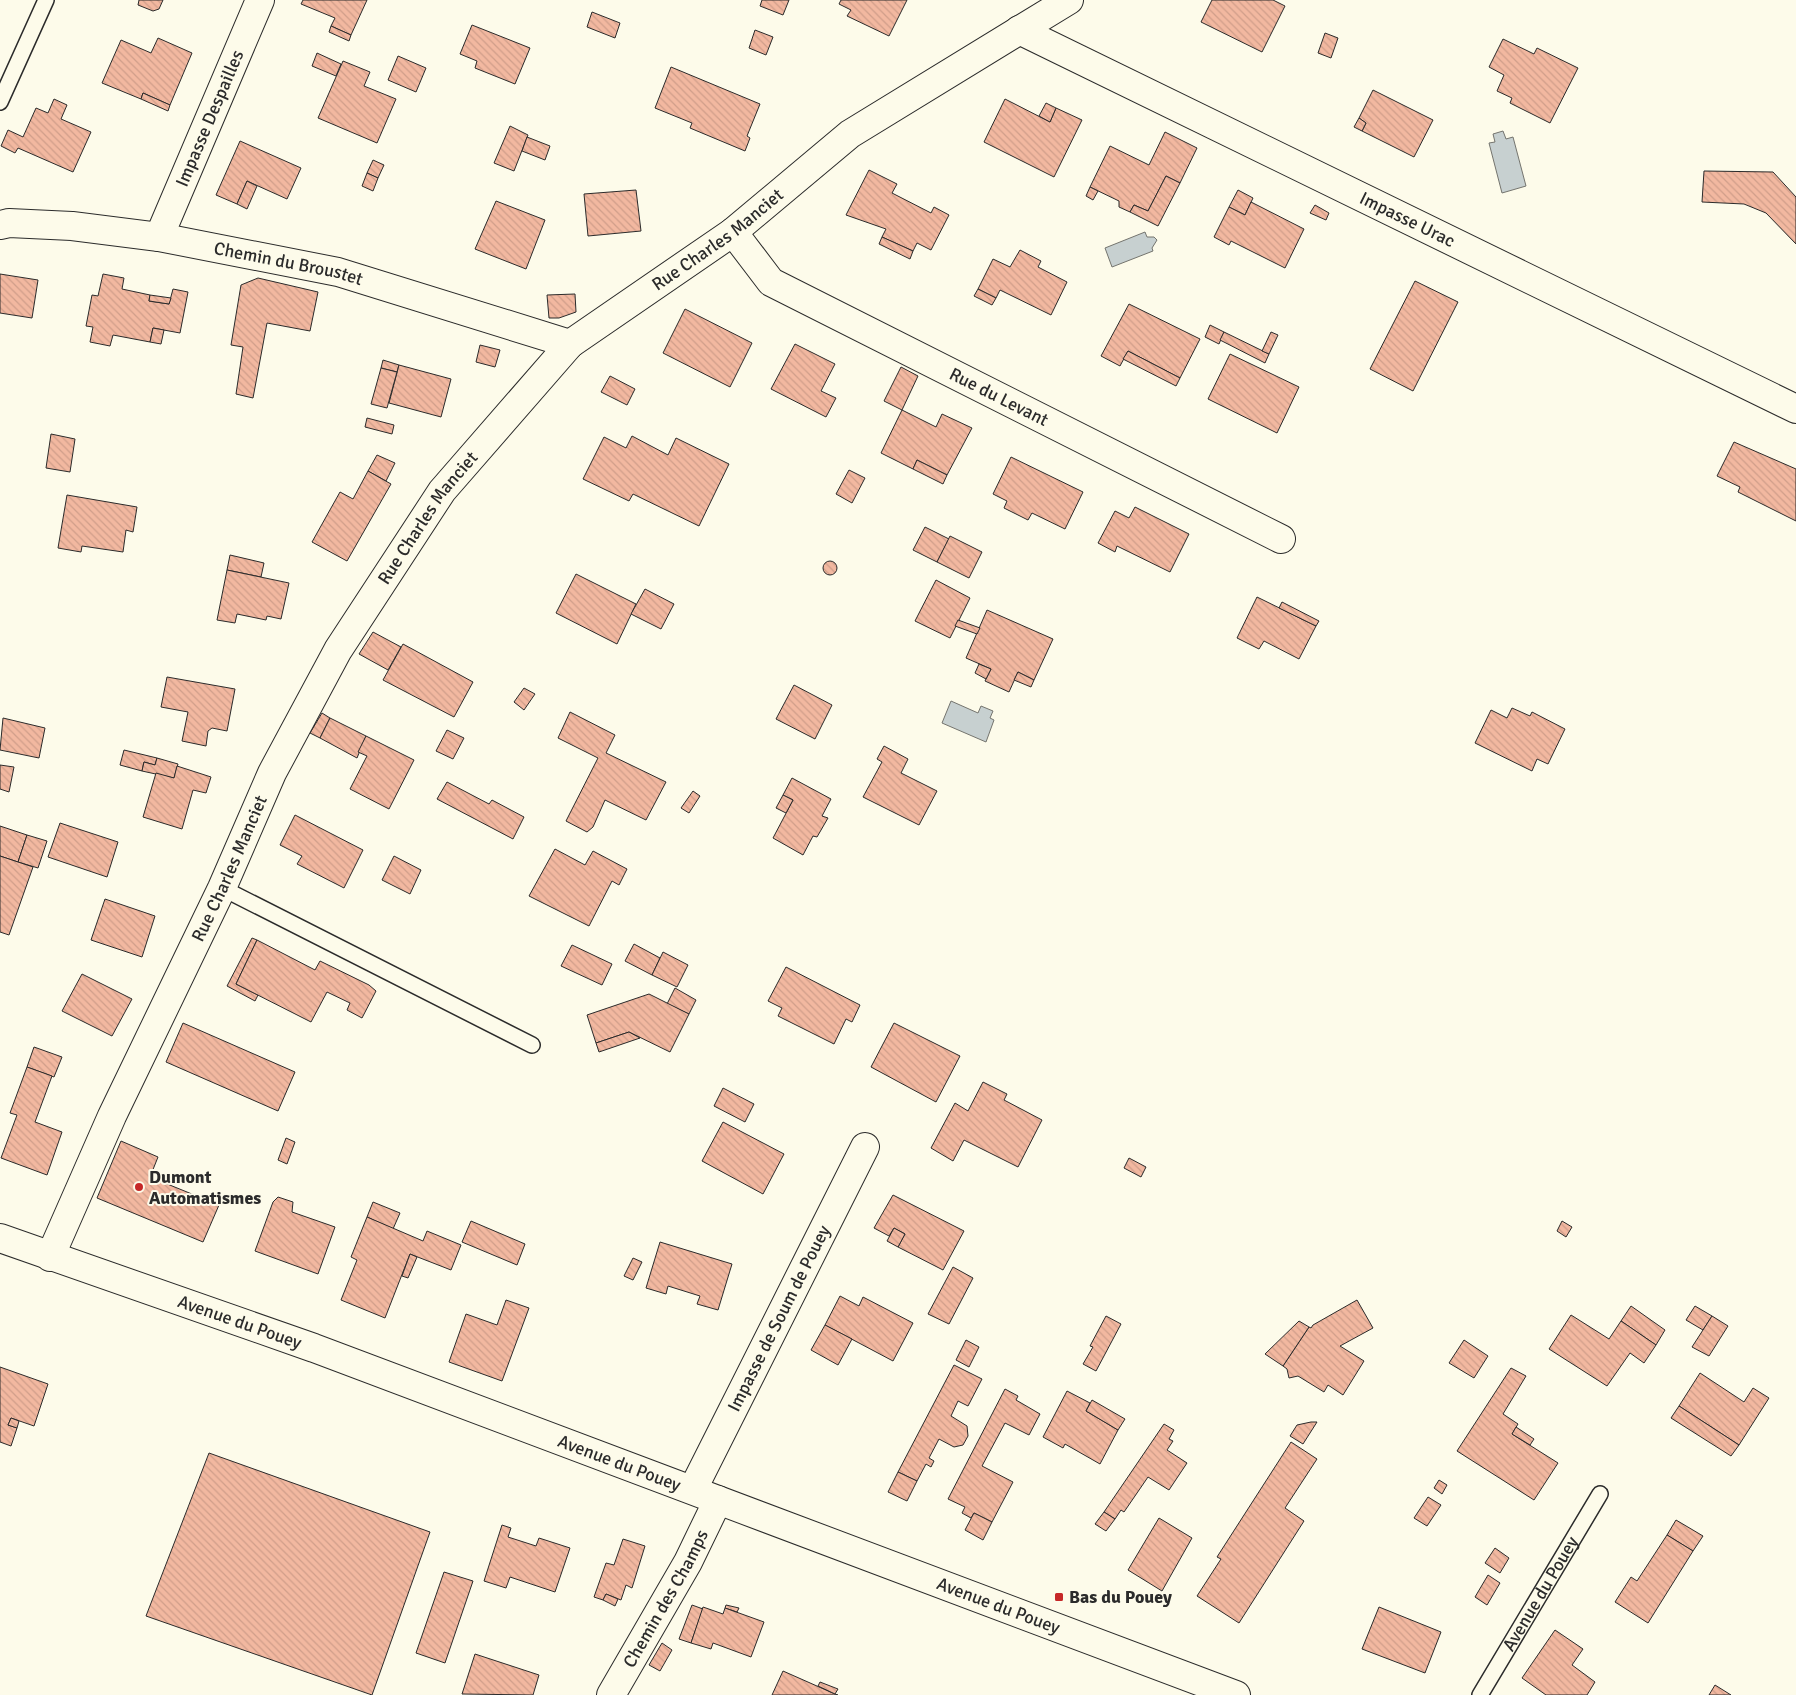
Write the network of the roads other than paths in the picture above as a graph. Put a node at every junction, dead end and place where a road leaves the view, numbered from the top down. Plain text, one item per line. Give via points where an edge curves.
1 (46, 0) edge
2 (260, 0) edge
3 (1069, 0) edge
4 (1019, 30) junction
5 (0, 102) edge
6 (0, 225) edge
7 (733, 232) junction
8 (159, 237) junction
9 (570, 344) junction
10 (1796, 409) edge
11 (1281, 538) dead end
12 (222, 888) junction
13 (532, 1045) dead end
14 (865, 1147) dead end
15 (0, 1238) edge
16 (50, 1257) junction
17 (693, 1489) junction
18 (1600, 1494) dead end
19 (718, 1500) junction
20 (611, 1695) edge
21 (1236, 1695) edge
22 (1480, 1695) edge

1 - 5 lane
2 - 8 street, Impasse Despailles
3 - 4 street, Rue Charles Manciet
4 - 7 street, Rue Charles Manciet via 850,134
4 - 10 street, Impasse Urac
6 - 8 street, Chemin du Broustet via 72,226
7 - 9 street, Rue Charles Manciet
7 - 11 street, Rue du Levant via 771,282
8 - 9 street, Chemin du Broustet via 338,272
9 - 12 street, Rue Charles Manciet via 442,491 338,650 272,773
12 - 13 lane
12 - 16 street, Rue Charles Manciet via 112,1116
14 - 17 street, Impasse de Soum de Pouey
15 - 16 street, Avenue du Pouey
16 - 17 street, Avenue du Pouey via 314,1348
17 - 19 street, Avenue du Pouey
18 - 22 lane, Avenue du Pouey
19 - 20 street, Chemin des Champs via 688,1562
19 - 21 street, Avenue du Pouey

